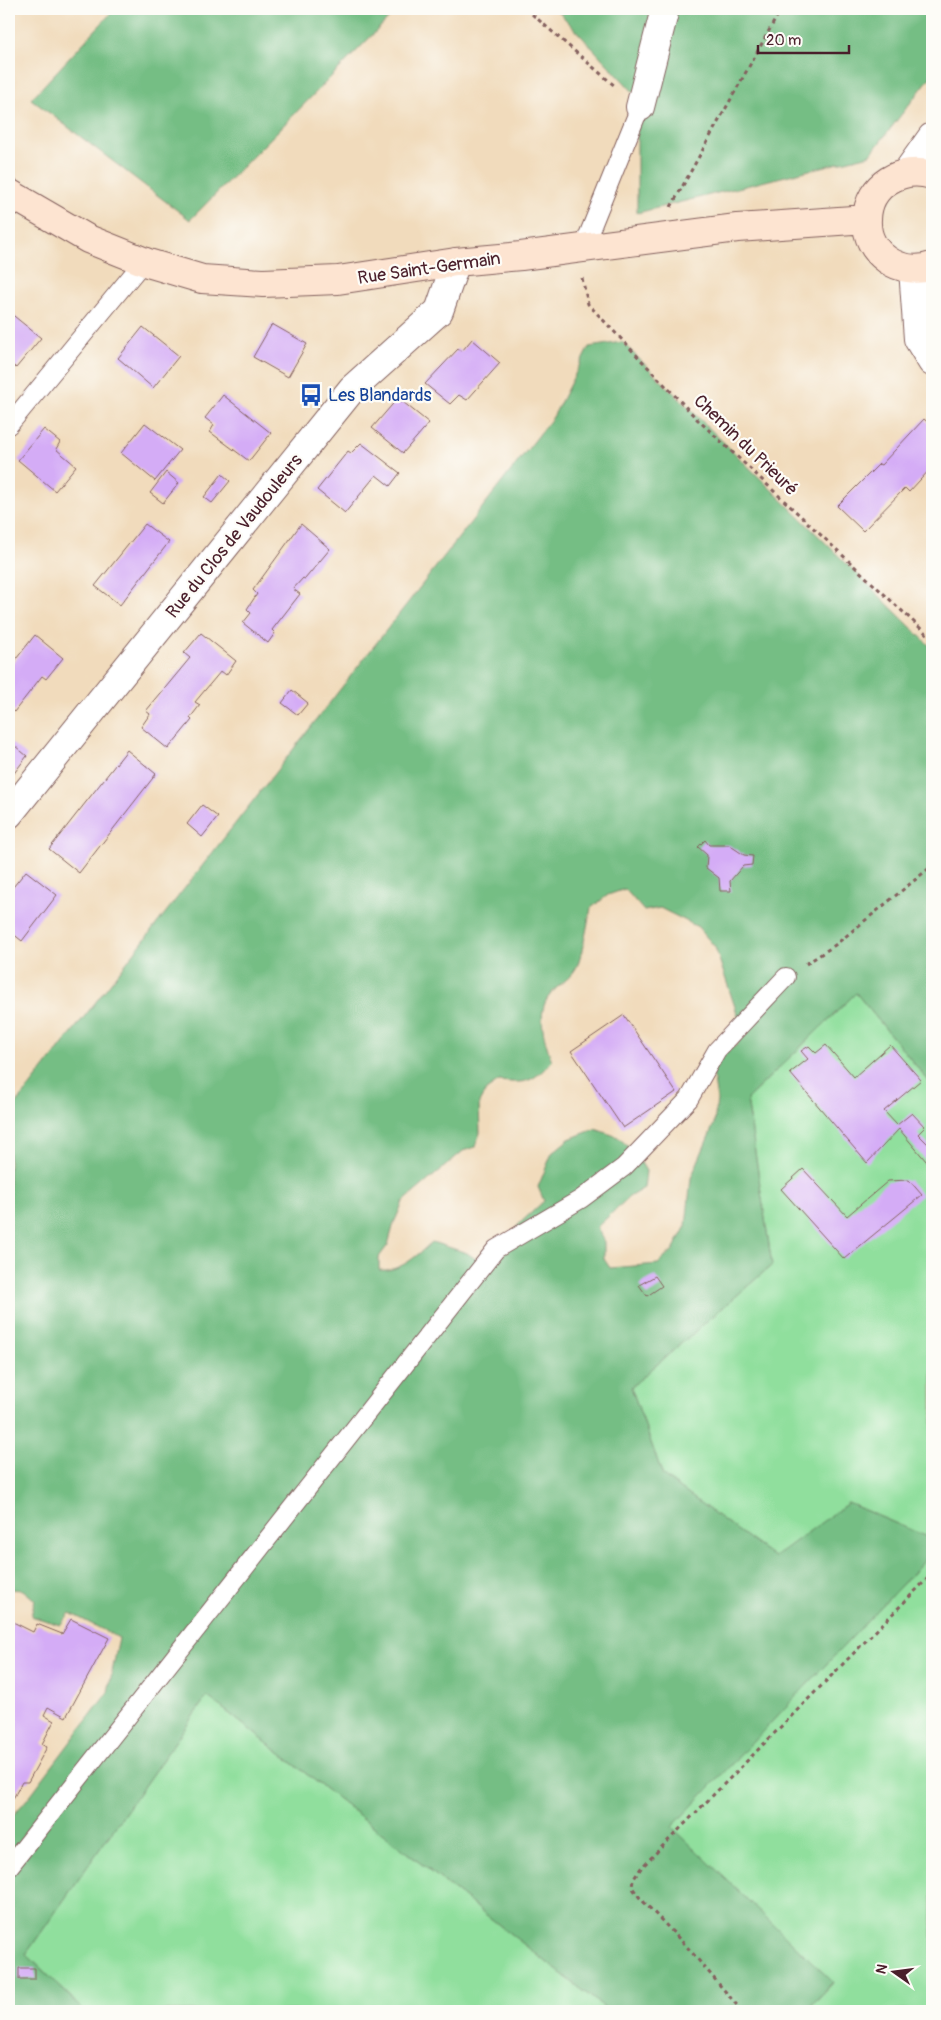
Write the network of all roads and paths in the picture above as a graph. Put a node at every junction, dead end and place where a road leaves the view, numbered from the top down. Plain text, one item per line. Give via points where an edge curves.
1 (526, 9) edge
2 (665, 9) edge
3 (781, 9) edge
4 (640, 107) junction
5 (932, 137) edge
6 (919, 173) edge
7 (9, 193) edge
8 (866, 219) junction
9 (654, 238) junction
10 (582, 248) junction
11 (144, 261) junction
12 (456, 262) junction
13 (922, 268) edge
14 (932, 362) edge
15 (9, 425) edge
16 (932, 639) edge
17 (9, 814) edge
18 (932, 866) edge
19 (786, 978) joint
20 (932, 1574) edge
21 (9, 1867) edge
22 (742, 2011) edge

1 - 4 path
2 - 4 street
3 - 9 path
4 - 10 lane
5 - 6 street
6 - 8 main road via 891,178 878,188
7 - 11 main road, Rue Saint-Germain via 88,239
8 - 9 main road, Rue Saint-Germain via 736,228
8 - 13 main road via 874,247 885,259 898,266
9 - 10 main road, Rue Saint-Germain
10 - 12 main road, Rue Saint-Germain
10 - 16 path, Chemin du Prieuré via 582,279 588,304 698,420
11 - 12 main road, Rue Saint-Germain via 202,280 263,283 338,280
11 - 15 lane
12 - 17 street, Rue du Clos de Vaudouleurs via 439,311 352,389
13 - 14 street via 918,339
18 - 19 path via 834,945
19 - 21 lane via 716,1050 689,1099 624,1167 581,1199 496,1249
20 - 22 path via 633,1880 632,1886 640,1898

